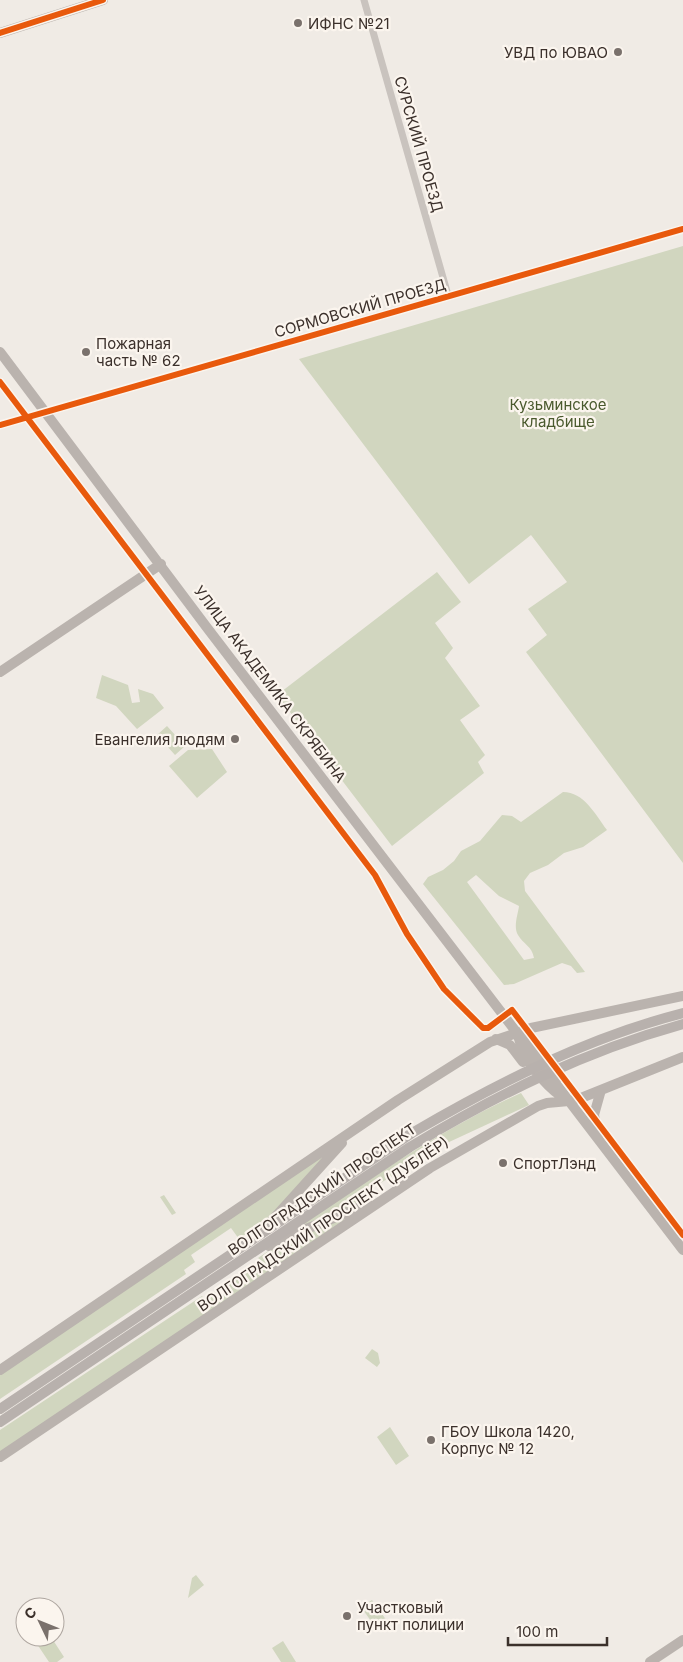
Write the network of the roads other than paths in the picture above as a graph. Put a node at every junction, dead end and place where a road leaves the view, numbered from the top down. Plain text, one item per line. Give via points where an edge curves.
1 (103, 0) edge
2 (364, 0) edge
3 (0, 33) edge
4 (683, 229) edge
5 (448, 295) junction
6 (0, 352) edge
7 (45, 412) junction
8 (0, 425) edge
9 (161, 564) junction
10 (0, 672) edge
11 (683, 996) edge
12 (683, 1013) edge
13 (683, 1024) edge
14 (517, 1032) junction
15 (496, 1039) junction
16 (571, 1057) junction
17 (683, 1057) edge
18 (514, 1082) junction
19 (601, 1090) junction
20 (569, 1102) junction
21 (547, 1103) junction
22 (351, 1133) junction
23 (599, 1140) junction
24 (392, 1192) junction
25 (245, 1245) junction
26 (683, 1250) edge
27 (233, 1266) junction
28 (0, 1370) edge
29 (0, 1409) edge
30 (0, 1422) edge
31 (0, 1458) edge
32 (683, 1640) edge
33 (650, 1662) edge

1 - 3 main road
2 - 5 street, СУРСКИЙ ПРОЕЗД
4 - 5 street, СОРМОВСКИЙ ПРОЕЗД
5 - 7 street, СОРМОВСКИЙ ПРОЕЗД
6 - 7 main road, УЛИЦА АКАДЕМИКА СКРЯБИНА
7 - 8 street, СОРМОВСКИЙ ПРОЕЗД
7 - 9 main road, УЛИЦА АКАДЕМИКА СКРЯБИНА
9 - 10 main road
9 - 14 main road, УЛИЦА АКАДЕМИКА СКРЯБИНА
11 - 14 main road
12 - 16 main road, ВОЛГОГРАДСКИЙ ПРОСПЕКТ
13 - 16 main road, ВОЛГОГРАДСКИЙ ПРОСПЕКТ
14 - 15 main road
14 - 20 main road, УЛИЦА АКАДЕМИКА СКРЯБИНА via 522,1051 550,1088
15 - 21 main road via 510,1045 544,1089
15 - 22 main road
16 - 18 main road, ВОЛГОГРАДСКИЙ ПРОСПЕКТ
17 - 19 main road, ВОЛГОГРАДСКИЙ ПРОСПЕКТ (ДУБЛЁР)
18 - 25 main road, ВОЛГОГРАДСКИЙ ПРОСПЕКТ via 412,1133
18 - 27 main road, ВОЛГОГРАДСКИЙ ПРОСПЕКТ via 410,1147
19 - 20 main road, ВОЛГОГРАДСКИЙ ПРОСПЕКТ (ДУБЛЁР)
19 - 23 main road via 594,1115
20 - 21 main road, ВОЛГОГРАДСКИЙ ПРОСПЕКТ (ДУБЛЁР)
20 - 23 main road, УЛИЦА АКАДЕМИКА СКРЯБИНА
21 - 24 main road, ВОЛГОГРАДСКИЙ ПРОСПЕКТ (ДУБЛЁР) via 495,1129
22 - 25 main road via 282,1212
22 - 28 main road
23 - 26 main road, УЛИЦА АКАДЕМИКА СКРЯБИНА
24 - 27 main road via 294,1234
24 - 31 main road, ВОЛГОГРАДСКИЙ ПРОСПЕКТ (ДУБЛЁР)
25 - 29 main road, ВОЛГОГРАДСКИЙ ПРОСПЕКТ
27 - 30 main road, ВОЛГОГРАДСКИЙ ПРОСПЕКТ
32 - 33 main road

